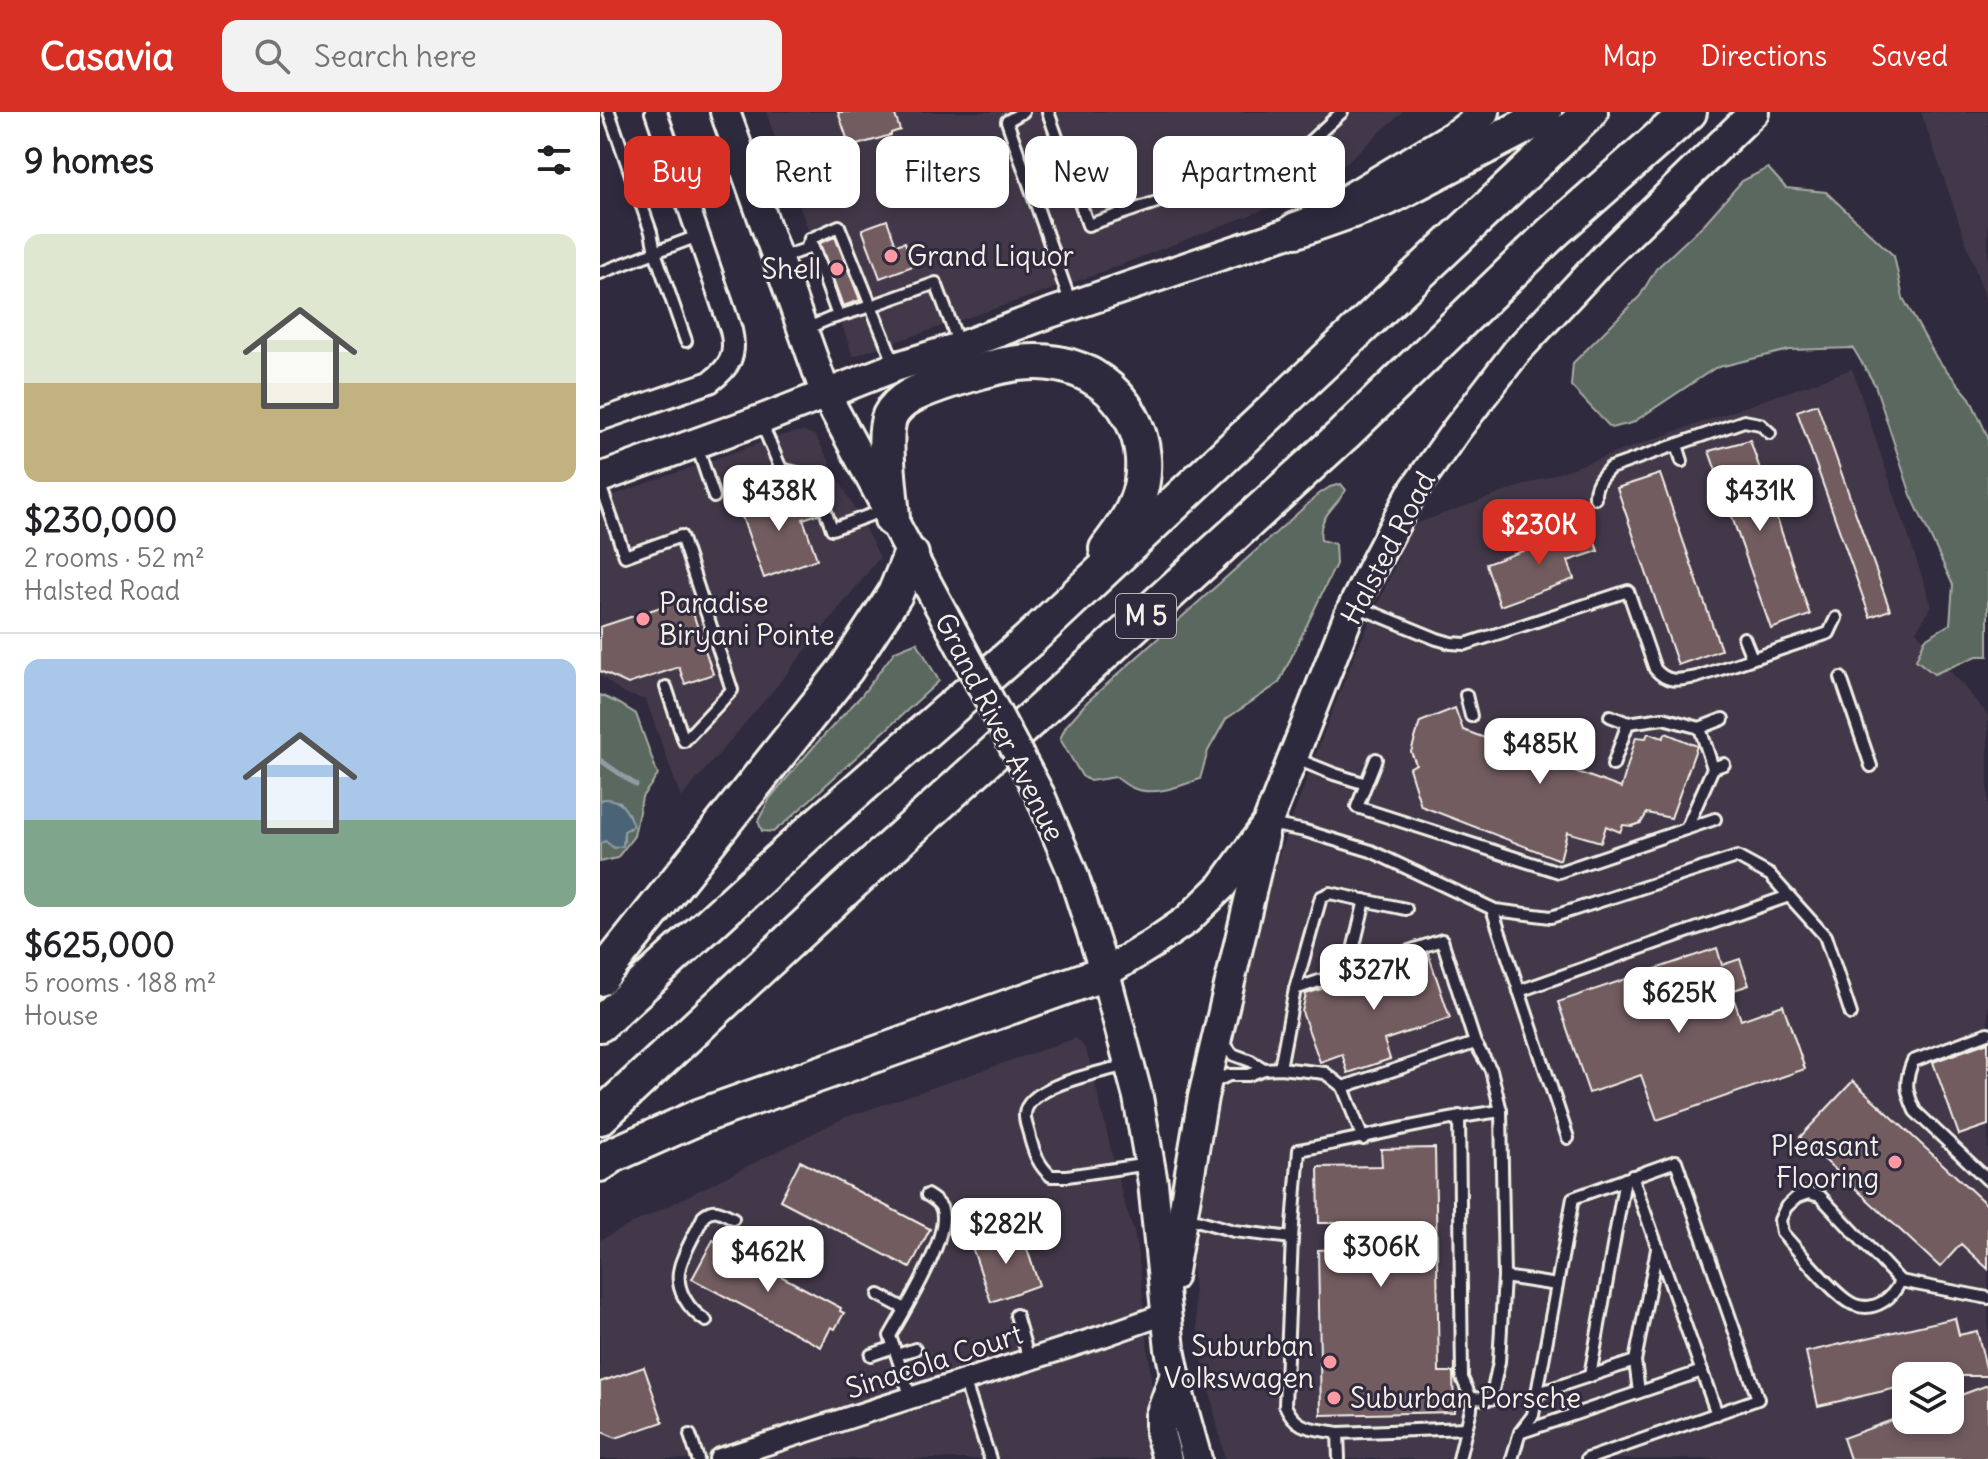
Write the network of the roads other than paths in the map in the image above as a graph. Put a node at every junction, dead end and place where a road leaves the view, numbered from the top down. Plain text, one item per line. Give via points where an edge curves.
1 (609, 112) edge
2 (656, 112) edge
3 (725, 112) edge
4 (1023, 112) edge
5 (1048, 112) edge
6 (1342, 112) edge
7 (1485, 112) edge
8 (1544, 112) edge
9 (1590, 112) edge
10 (1689, 112) edge
11 (1754, 112) edge
12 (664, 136) edge
13 (744, 164) junction
14 (730, 171) edge
15 (689, 208) edge
16 (1296, 230) junction
17 (698, 236) junction
18 (810, 239) junction
19 (655, 252) junction
20 (778, 259) junction
21 (600, 273) edge
22 (871, 306) junction
23 (1072, 306) junction
24 (838, 316) junction
25 (803, 330) junction
26 (686, 341) dead end
27 (959, 347) junction
28 (895, 367) junction
29 (826, 395) junction
30 (600, 420) edge
31 (760, 420) junction
32 (1770, 433) dead end
33 (696, 444) junction
34 (1677, 445) junction
35 (1682, 461) dead end
36 (600, 478) edge
37 (600, 485) edge
38 (714, 497) dead end
39 (1595, 498) dead end
40 (890, 514) junction
41 (911, 555) junction
42 (1354, 605) junction
43 (1836, 618) dead end
44 (1744, 638) dead end
45 (1029, 640) junction
46 (1752, 658) junction
47 (1841, 678) dead end
48 (666, 687) dead end
49 (1466, 695) dead end
50 (1471, 716) dead end
51 (1610, 716) dead end
52 (1723, 719) dead end
53 (1628, 723) junction
54 (1700, 728) junction
55 (1292, 757) junction
56 (1376, 759) dead end
57 (1724, 764) dead end
58 (1613, 765) dead end
59 (1871, 766) dead end
60 (1713, 768) junction
61 (1366, 784) junction
62 (1715, 819) dead end
63 (1267, 824) junction
64 (1686, 829) junction
65 (1789, 896) junction
66 (1365, 900) junction
67 (1406, 909) dead end
68 (1492, 909) junction
69 (1348, 971) junction
70 (1105, 973) junction
71 (600, 978) edge
72 (1295, 989) junction
73 (1519, 991) junction
74 (1851, 1014) dead end
75 (600, 1024) edge
76 (1218, 1032) junction
77 (1988, 1033) edge
78 (1475, 1043) junction
79 (1129, 1064) junction
80 (1280, 1068) junction
81 (1264, 1069) junction
82 (1205, 1086) junction
83 (1343, 1087) junction
84 (1501, 1111) junction
85 (1459, 1116) junction
86 (600, 1117) edge
87 (1568, 1138) dead end
88 (1363, 1139) junction
89 (600, 1164) edge
90 (1150, 1164) junction
91 (1628, 1178) junction
92 (1988, 1180) edge
93 (927, 1195) dead end
94 (1169, 1214) junction
95 (733, 1218) dead end
96 (1292, 1238) junction
97 (1658, 1248) junction
98 (1504, 1277) junction
99 (1900, 1281) junction
100 (1557, 1285) junction
101 (879, 1295) dead end
102 (1988, 1298) edge
103 (905, 1309) junction
104 (1165, 1314) junction
105 (1016, 1315) dead end
106 (706, 1321) dead end
107 (915, 1349) dead end
108 (896, 1351) junction
109 (871, 1355) dead end
110 (1029, 1360) junction
111 (1635, 1361) junction
112 (1702, 1371) junction
113 (1175, 1374) junction
114 (1590, 1376) junction
115 (964, 1380) junction
116 (1639, 1392) junction
117 (1538, 1393) junction
118 (911, 1398) junction
119 (1471, 1398) junction
120 (1717, 1414) junction
121 (1466, 1428) junction
122 (1520, 1432) junction
123 (1338, 1433) junction
124 (690, 1435) dead end
125 (760, 1453) edge
126 (1610, 1455) edge
127 (698, 1459) edge
128 (720, 1459) edge
129 (990, 1459) edge
130 (1167, 1459) edge
131 (1197, 1459) edge
132 (1339, 1459) edge
133 (1459, 1459) edge
134 (1512, 1459) edge
135 (1587, 1459) edge

1 - 19 lane
2 - 12 street
3 - 13 main road, Grand River Avenue
4 - 23 lane via 1007,121
5 - 6 lane via 1088,225 1294,156
7 - 16 main road
8 - 16 highway via 1387,198
9 - 45 highway, M 5
10 - 86 highway, M 5
11 - 42 main road, Halsted Road via 1517,351 1411,494
13 - 14 lane
13 - 20 main road, Grand River Avenue
15 - 17 street
16 - 23 main road
17 - 19 lane
17 - 30 street via 731,330 732,358 710,382
18 - 20 lane via 806,249
18 - 22 lane via 839,226 843,247
18 - 24 lane
19 - 21 lane
19 - 26 lane
20 - 25 main road, Grand River Avenue
22 - 24 lane
22 - 27 lane via 936,283
22 - 28 lane
23 - 27 main road
24 - 25 lane
25 - 29 main road, Grand River Avenue
27 - 28 main road
28 - 29 main road
29 - 31 main road
29 - 40 main road, Grand River Avenue
31 - 33 main road
31 - 40 lane via 781,469 801,474 818,489 832,529
32 - 34 lane via 1744,421
33 - 36 main road
33 - 38 lane
34 - 35 lane
34 - 39 lane via 1610,468 1600,479
37 - 48 lane via 625,556 681,536 732,690 684,741
40 - 41 main road, Grand River Avenue
40 - 45 highway via 886,437 890,416 904,399 962,376 1019,363 1077,368 1106,385 1129,412 1141,441 1139,495 1107,549
41 - 70 main road, Grand River Avenue, bridge via 1040,795
41 - 71 highway via 895,594 846,669
42 - 46 lane via 1437,639 1466,644 1628,591 1662,677 1697,677
42 - 55 main road, Halsted Road
43 - 46 lane via 1829,633
44 - 46 lane
45 - 75 highway, M 5
47 - 59 lane
49 - 50 lane
51 - 53 lane
52 - 54 lane
53 - 54 lane via 1663,718
53 - 58 lane
54 - 60 lane
55 - 61 lane
55 - 63 main road, Halsted Road
56 - 61 lane
57 - 60 lane
60 - 64 lane
61 - 64 lane via 1357,807 1559,872
62 - 64 lane
63 - 68 lane via 1371,851
63 - 70 main road, Halsted Road via 1222,886 1187,920
63 - 76 main road
65 - 68 lane via 1770,875 1737,857 1551,917
65 - 73 lane
65 - 74 lane via 1825,936
66 - 67 lane
66 - 69 lane
66 - 72 lane via 1330,893 1321,897
68 - 73 lane
69 - 72 lane
69 - 78 lane via 1442,940
70 - 79 main road, Grand River Avenue
70 - 89 highway via 701,1116
72 - 80 lane
73 - 87 lane
76 - 81 lane via 1232,1054
76 - 82 main road
77 - 92 lane via 1913,1061 1906,1077 1915,1111
78 - 83 lane
78 - 84 lane via 1491,1070
79 - 90 main road, Grand River Avenue
79 - 90 lane via 1043,1091 1030,1100 1024,1115 1042,1168 1051,1176
80 - 81 lane
80 - 83 lane via 1325,1073
81 - 82 lane
82 - 94 main road
83 - 88 lane
84 - 85 lane
84 - 98 lane
85 - 88 lane
85 - 119 lane via 1462,1378
88 - 96 lane via 1299,1150
90 - 94 main road, Grand River Avenue
91 - 97 lane
91 - 100 lane via 1573,1198
91 - 114 lane
91 - 120 lane via 1676,1161 1758,1399
93 - 103 lane via 942,1208 943,1221 938,1246
94 - 96 lane via 1234,1231
94 - 104 main road
95 - 106 lane via 708,1211 679,1269 686,1303
96 - 123 lane via 1285,1405 1300,1426
97 - 111 lane
97 - 112 lane
98 - 100 lane
98 - 119 lane via 1499,1362 1491,1399
99 - 99 lane via 1820,1196 1808,1193 1786,1207 1782,1233 1843,1298 1870,1307 1885,1302
99 - 102 lane
100 - 117 lane
101 - 103 lane
103 - 108 lane via 890,1336
104 - 110 street, Sinacola Court
104 - 113 main road
105 - 110 lane
107 - 108 lane
108 - 109 lane
108 - 118 lane
110 - 115 street, Sinacola Court
111 - 114 lane
111 - 116 lane
112 - 116 lane
112 - 120 lane
113 - 130 main road via 1160,1416
113 - 131 main road
114 - 117 lane
115 - 118 street, Sinacola Court
115 - 129 lane
116 - 122 lane
117 - 122 lane via 1533,1415
118 - 125 street, Sinacola Court
119 - 121 lane
120 - 126 lane
121 - 123 lane
121 - 133 lane
122 - 134 lane
123 - 132 lane
124 - 127 lane
125 - 128 street, Sinacola Court
126 - 135 lane

